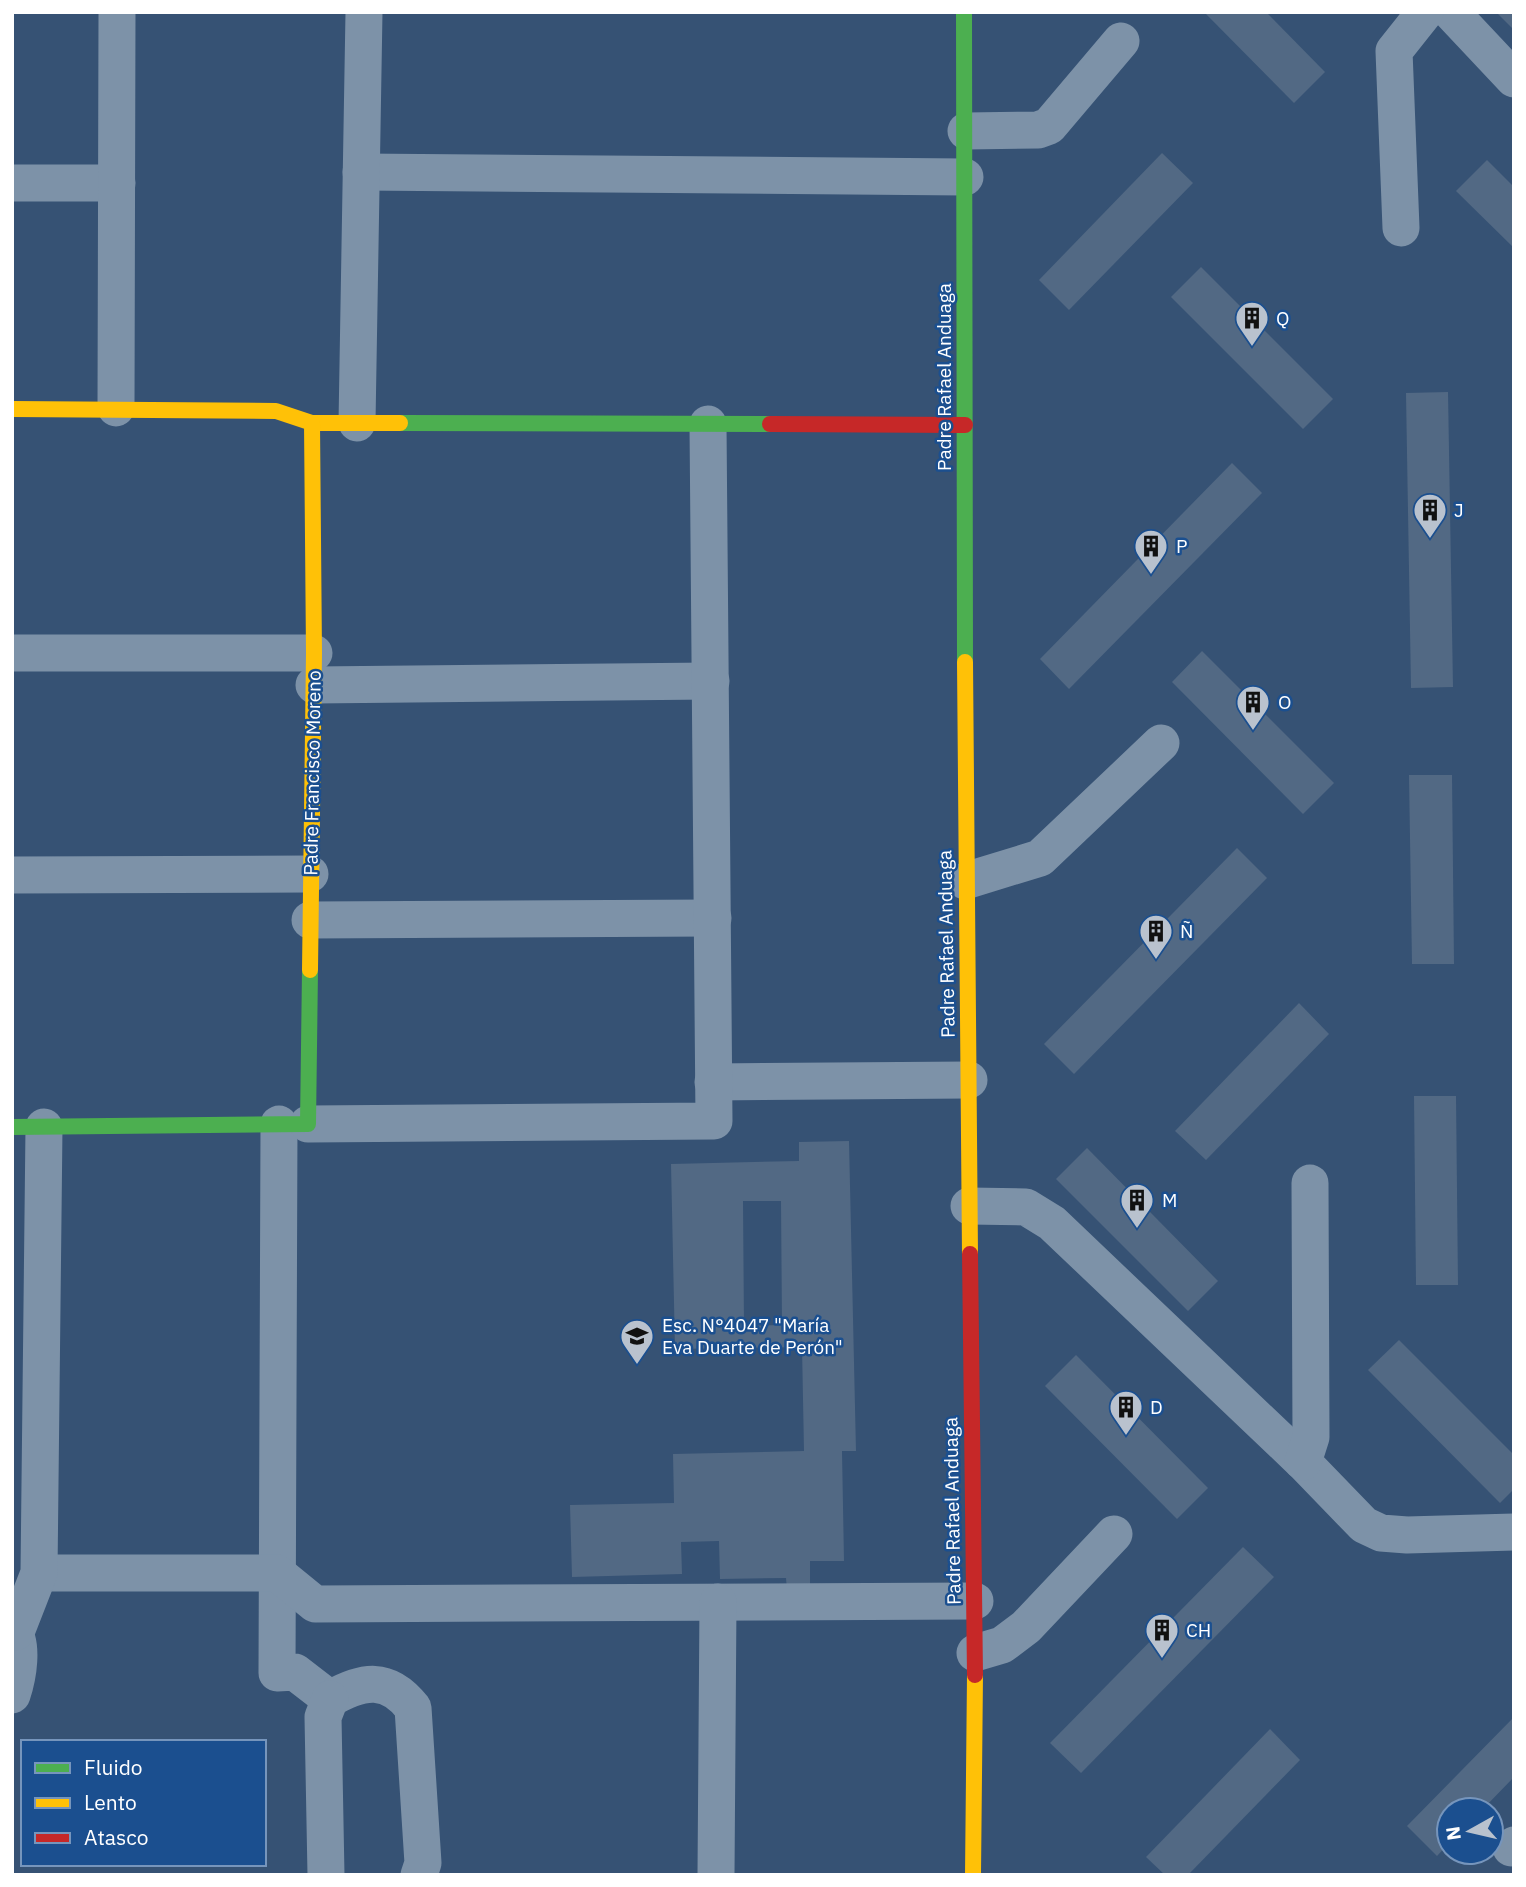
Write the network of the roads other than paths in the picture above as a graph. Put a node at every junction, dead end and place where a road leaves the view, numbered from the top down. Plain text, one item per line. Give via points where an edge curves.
1 (117, 12) edge
2 (364, 12) edge
3 (964, 12) edge
4 (1425, 12) edge
5 (1451, 12) edge
6 (1121, 41) dead end
7 (1514, 79) edge
8 (965, 131) junction
9 (361, 173) junction
10 (965, 177) junction
11 (12, 183) edge
12 (117, 183) junction
13 (1401, 228) dead end
14 (116, 408) junction
15 (12, 409) edge
16 (312, 423) junction
17 (357, 423) junction
18 (708, 424) junction
19 (965, 425) junction
20 (12, 653) edge
21 (314, 669) junction
22 (711, 681) junction
23 (1161, 743) dead end
24 (12, 874) edge
25 (310, 874) junction
26 (965, 881) junction
27 (713, 918) junction
28 (310, 920) junction
29 (969, 1080) junction
30 (713, 1083) junction
31 (294, 1124) junction
32 (28, 1127) edge
33 (1310, 1183) dead end
34 (969, 1206) junction
35 (26, 1378) edge
36 (1303, 1462) junction
37 (1514, 1532) edge
38 (1114, 1534) dead end
39 (39, 1573) junction
40 (277, 1573) junction
41 (975, 1601) junction
42 (718, 1602) junction
43 (14, 1630) edge
44 (975, 1653) junction
45 (12, 1695) edge
46 (330, 1699) junction
47 (427, 1871) edge
48 (326, 1875) edge
49 (716, 1875) edge
50 (972, 1875) edge

1 - 12 street
2 - 9 street
3 - 8 street, Padre Rafael Anduaga
4 - 13 street via 1394,51
5 - 7 street
6 - 8 street via 1049,126 1038,131
8 - 10 street, Padre Rafael Anduaga
9 - 10 street
9 - 17 street
10 - 19 street, Padre Rafael Anduaga
11 - 12 street
12 - 14 street
14 - 15 street
14 - 16 street via 276,411
16 - 17 street
16 - 21 street, Padre Francisco Moreno
17 - 18 street
18 - 19 street
18 - 22 street
19 - 26 street, Padre Rafael Anduaga
20 - 21 street
21 - 22 street
21 - 25 street, Padre Francisco Moreno
22 - 27 street
23 - 26 street via 1040,858
24 - 25 street
25 - 28 street, Padre Francisco Moreno
26 - 29 street, Padre Rafael Anduaga
27 - 28 street
27 - 30 street
28 - 31 street, Padre Francisco Moreno
29 - 30 street
29 - 34 street, Padre Rafael Anduaga
30 - 31 street via 715,1121
31 - 32 street
31 - 40 street
32 - 35 street
33 - 36 street via 1311,1437
34 - 36 street via 1026,1207 1052,1223
34 - 41 street, Padre Rafael Anduaga
35 - 39 street
36 - 37 street via 1364,1525 1381,1533
38 - 44 street via 1026,1627 1002,1644
39 - 40 street
39 - 43 street
40 - 42 street via 315,1604
40 - 46 street via 277,1673 295,1672
41 - 42 street
41 - 44 street, Padre Rafael Anduaga
42 - 49 street
43 - 45 street via 19,1647
44 - 50 street, Padre Rafael Anduaga
46 - 47 street via 368,1682 403,1696 414,1708
46 - 48 street via 323,1717

